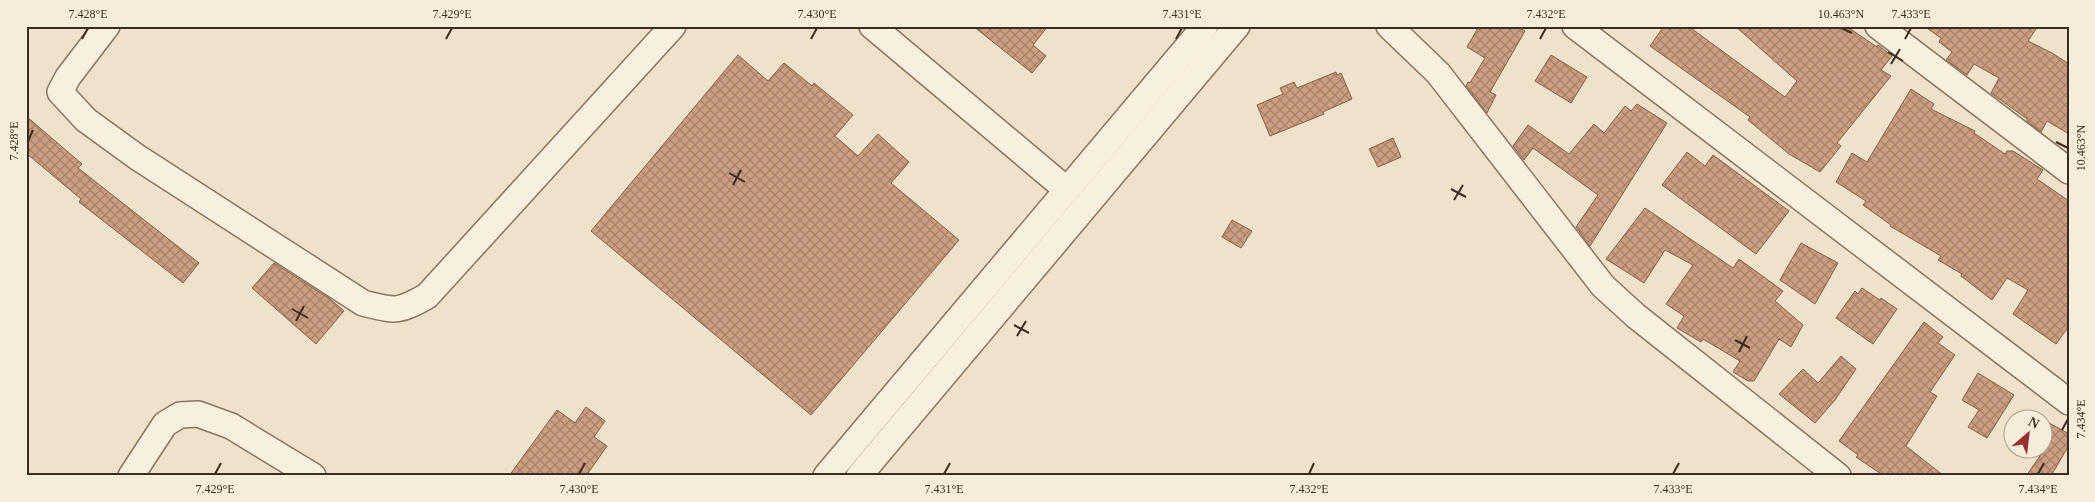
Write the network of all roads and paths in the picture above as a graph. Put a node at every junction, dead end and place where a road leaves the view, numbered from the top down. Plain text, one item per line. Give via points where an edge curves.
1 (107, 26) edge
2 (673, 26) edge
3 (872, 26) edge
4 (1205, 26) edge
5 (1237, 26) edge
6 (1389, 26) edge
7 (1575, 26) edge
8 (1878, 26) edge
9 (2069, 171) edge
10 (1067, 190) junction
11 (2069, 402) edge
12 (131, 476) edge
13 (314, 476) edge
14 (826, 476) edge
15 (859, 476) edge
16 (1838, 476) edge

1 - 2 street via 60,92 86,120 137,157 363,303 391,310 405,308 427,296
3 - 10 street
4 - 10 street
5 - 15 street
6 - 16 street via 1438,73 1603,286 1636,316
7 - 11 street
8 - 9 street
10 - 14 street
12 - 13 street via 165,424 180,415 198,414 231,426

